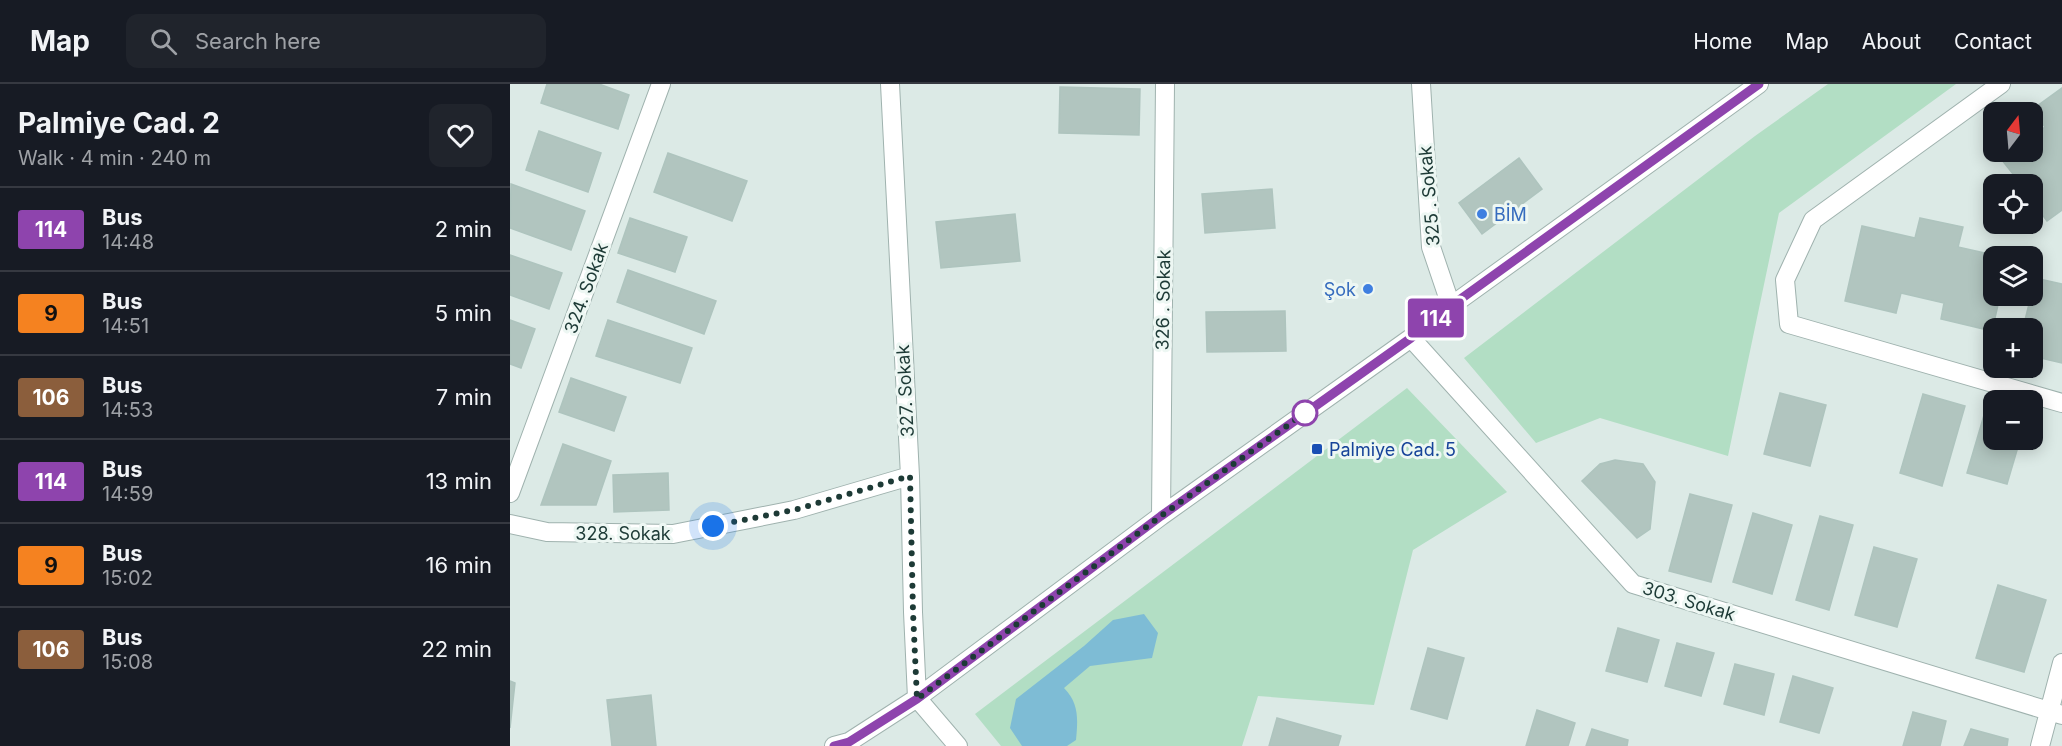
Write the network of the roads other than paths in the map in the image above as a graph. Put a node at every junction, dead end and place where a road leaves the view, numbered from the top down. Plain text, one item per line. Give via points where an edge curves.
1 (661, 84) edge
2 (890, 84) edge
3 (1165, 84) edge
4 (1421, 84) edge
5 (1759, 84) edge
6 (2001, 84) edge
7 (1451, 306) junction
8 (1411, 338) junction
9 (2062, 403) edge
10 (910, 476) junction
11 (510, 493) edge
12 (1161, 516) junction
13 (510, 524) edge
14 (2062, 663) edge
15 (917, 699) junction
16 (2056, 713) edge
17 (834, 746) edge
18 (958, 746) edge
19 (2040, 746) edge

1 - 11 street, 324. Sokak
2 - 10 street, 327. Sokak
3 - 12 street, 326 . Sokak
4 - 7 street, 325 . Sokak via 1431,247
5 - 7 street
6 - 9 street via 1813,220 1785,280 1789,324
7 - 8 street
8 - 12 street
8 - 16 street, 303. Sokak via 1633,585
10 - 13 street, 328. Sokak via 794,510 673,534 548,532
10 - 15 street, 327. Sokak
12 - 15 street
14 - 16 street
15 - 17 street via 849,742
15 - 18 street
16 - 19 street

